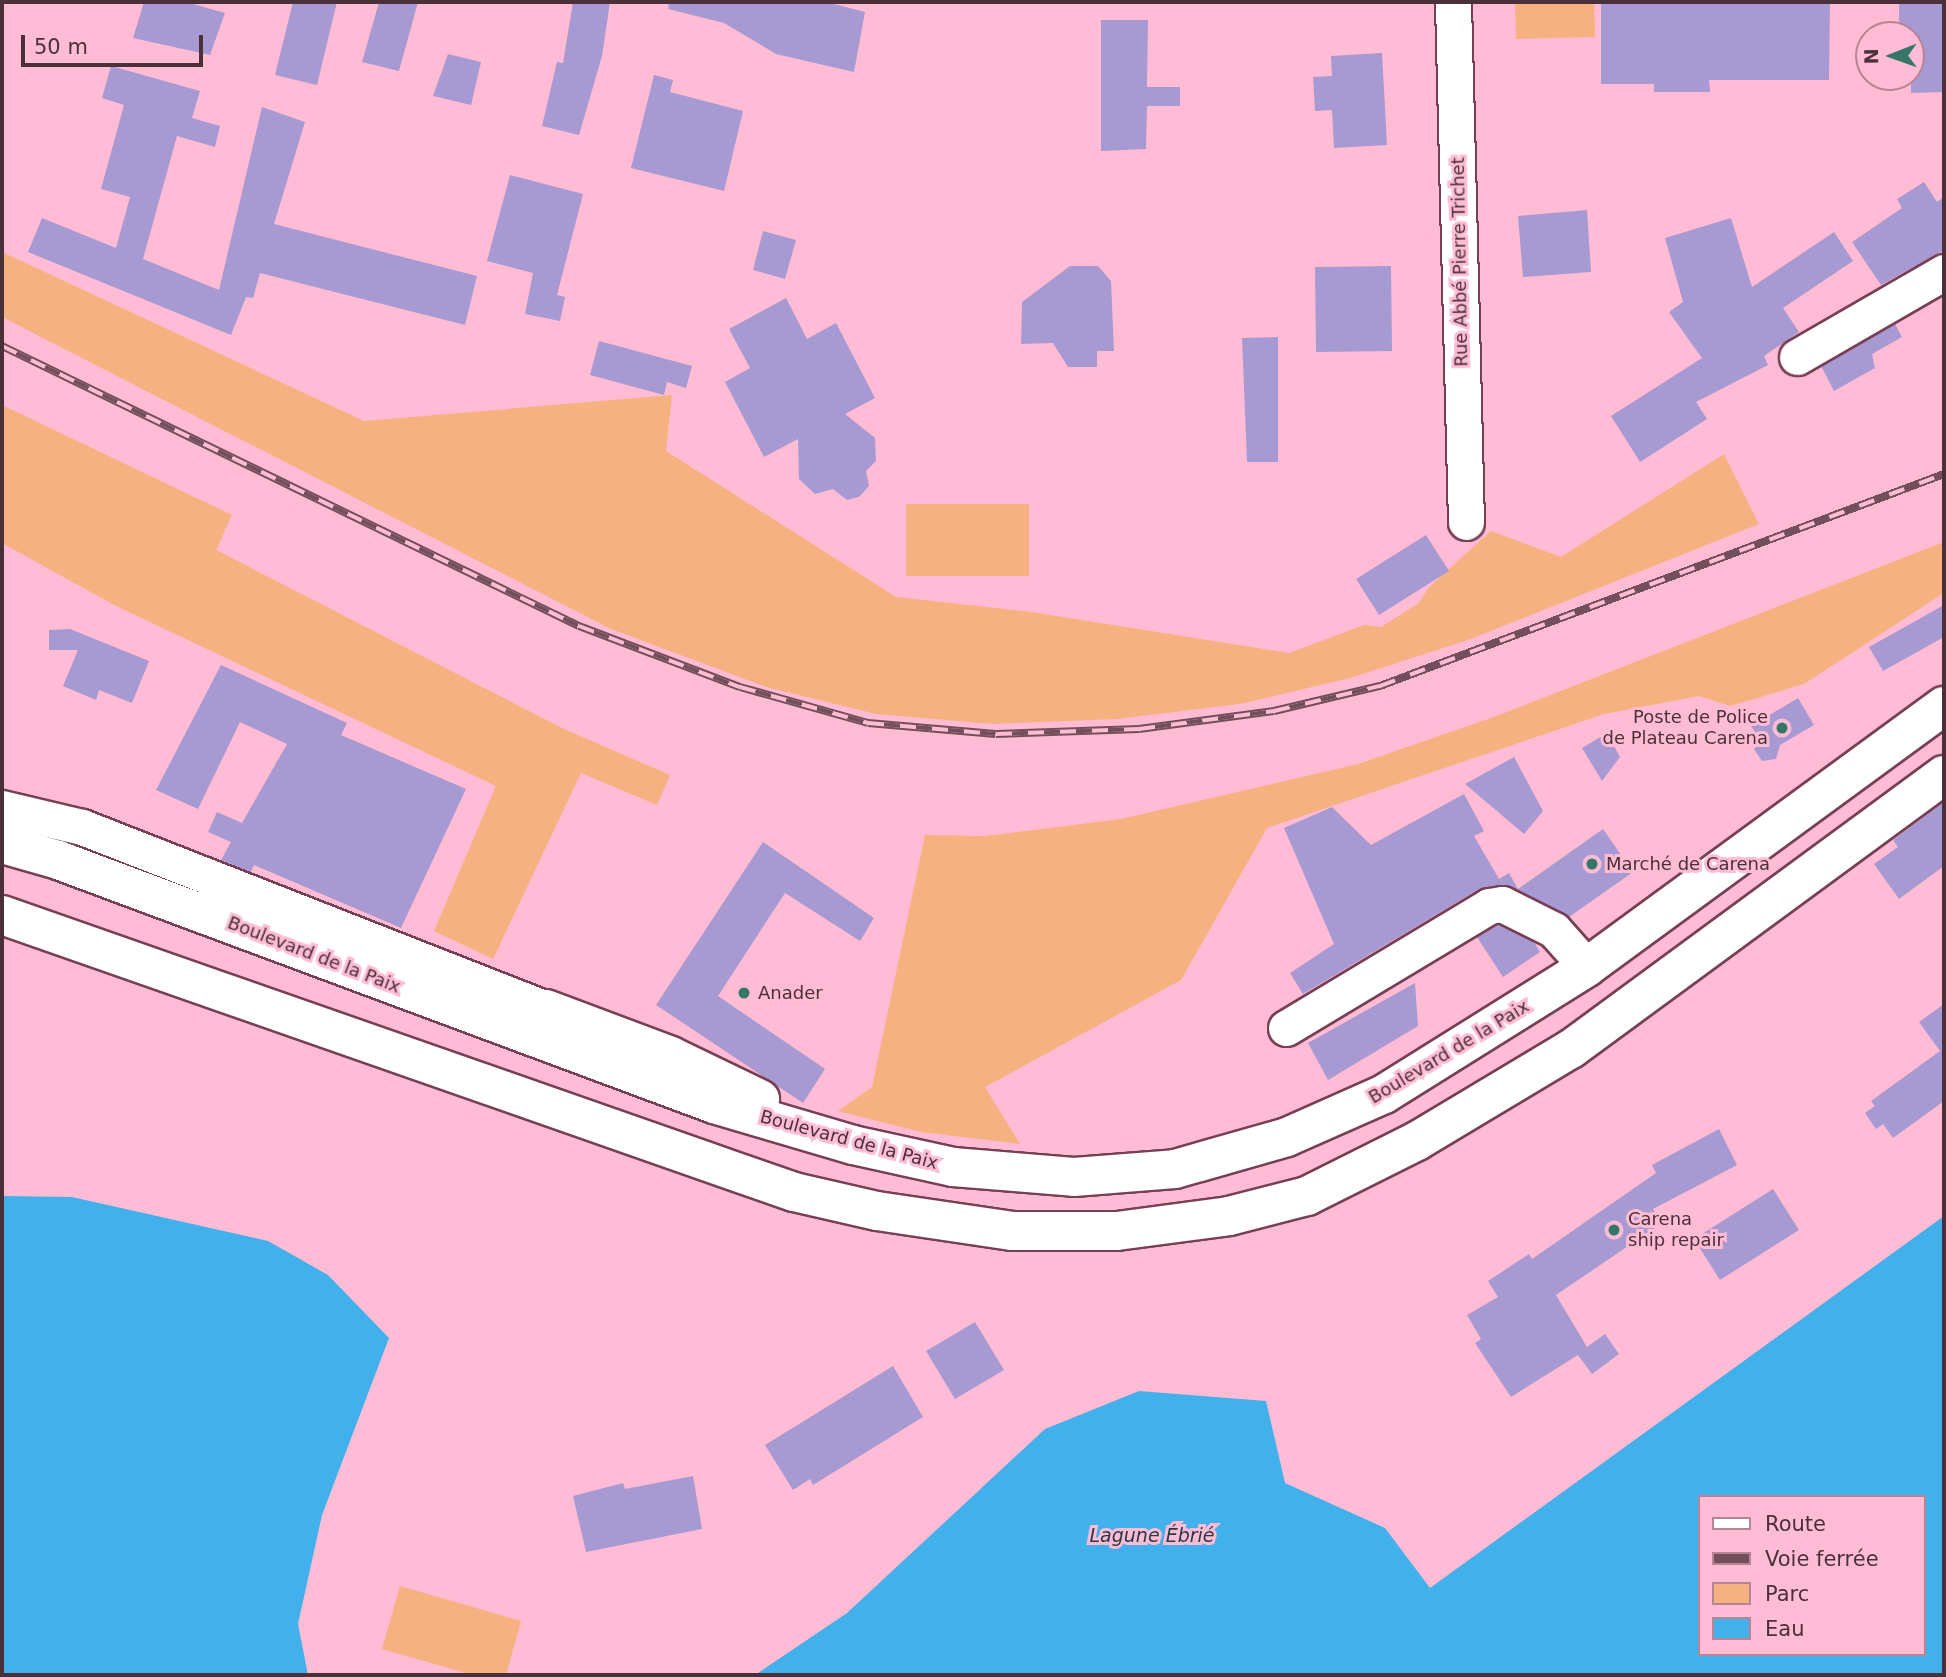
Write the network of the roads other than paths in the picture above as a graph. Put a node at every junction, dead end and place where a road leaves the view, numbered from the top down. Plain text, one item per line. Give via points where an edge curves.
1 (1453, 2) edge
2 (1944, 272) edge
3 (1797, 357) dead end
4 (1466, 522) dead end
5 (1944, 706) edge
6 (1944, 775) edge
7 (2, 808) edge
8 (2, 844) edge
9 (2, 915) edge
10 (1587, 967) junction
11 (546, 1009) joint
12 (1286, 1028) dead end
13 (784, 1122) junction

1 - 4 street, Rue Abbé Pierre Trichet
2 - 3 street
5 - 10 main road, Boulevard de la Paix
6 - 9 main road via 1572,1049 1417,1141 1307,1196 1229,1216 1117,1231 1012,1231 877,1211 794,1192 559,1114 264,1003
7 - 11 street via 82,827
8 - 13 main road, Boulevard de la Paix via 70,864 714,1104
10 - 12 street via 1555,930 1502,904 1489,906
10 - 13 main road, Boulevard de la Paix via 1384,1094 1287,1137 1175,1169 1074,1177 953,1167 853,1145
11 - 13 main road via 745,1089

